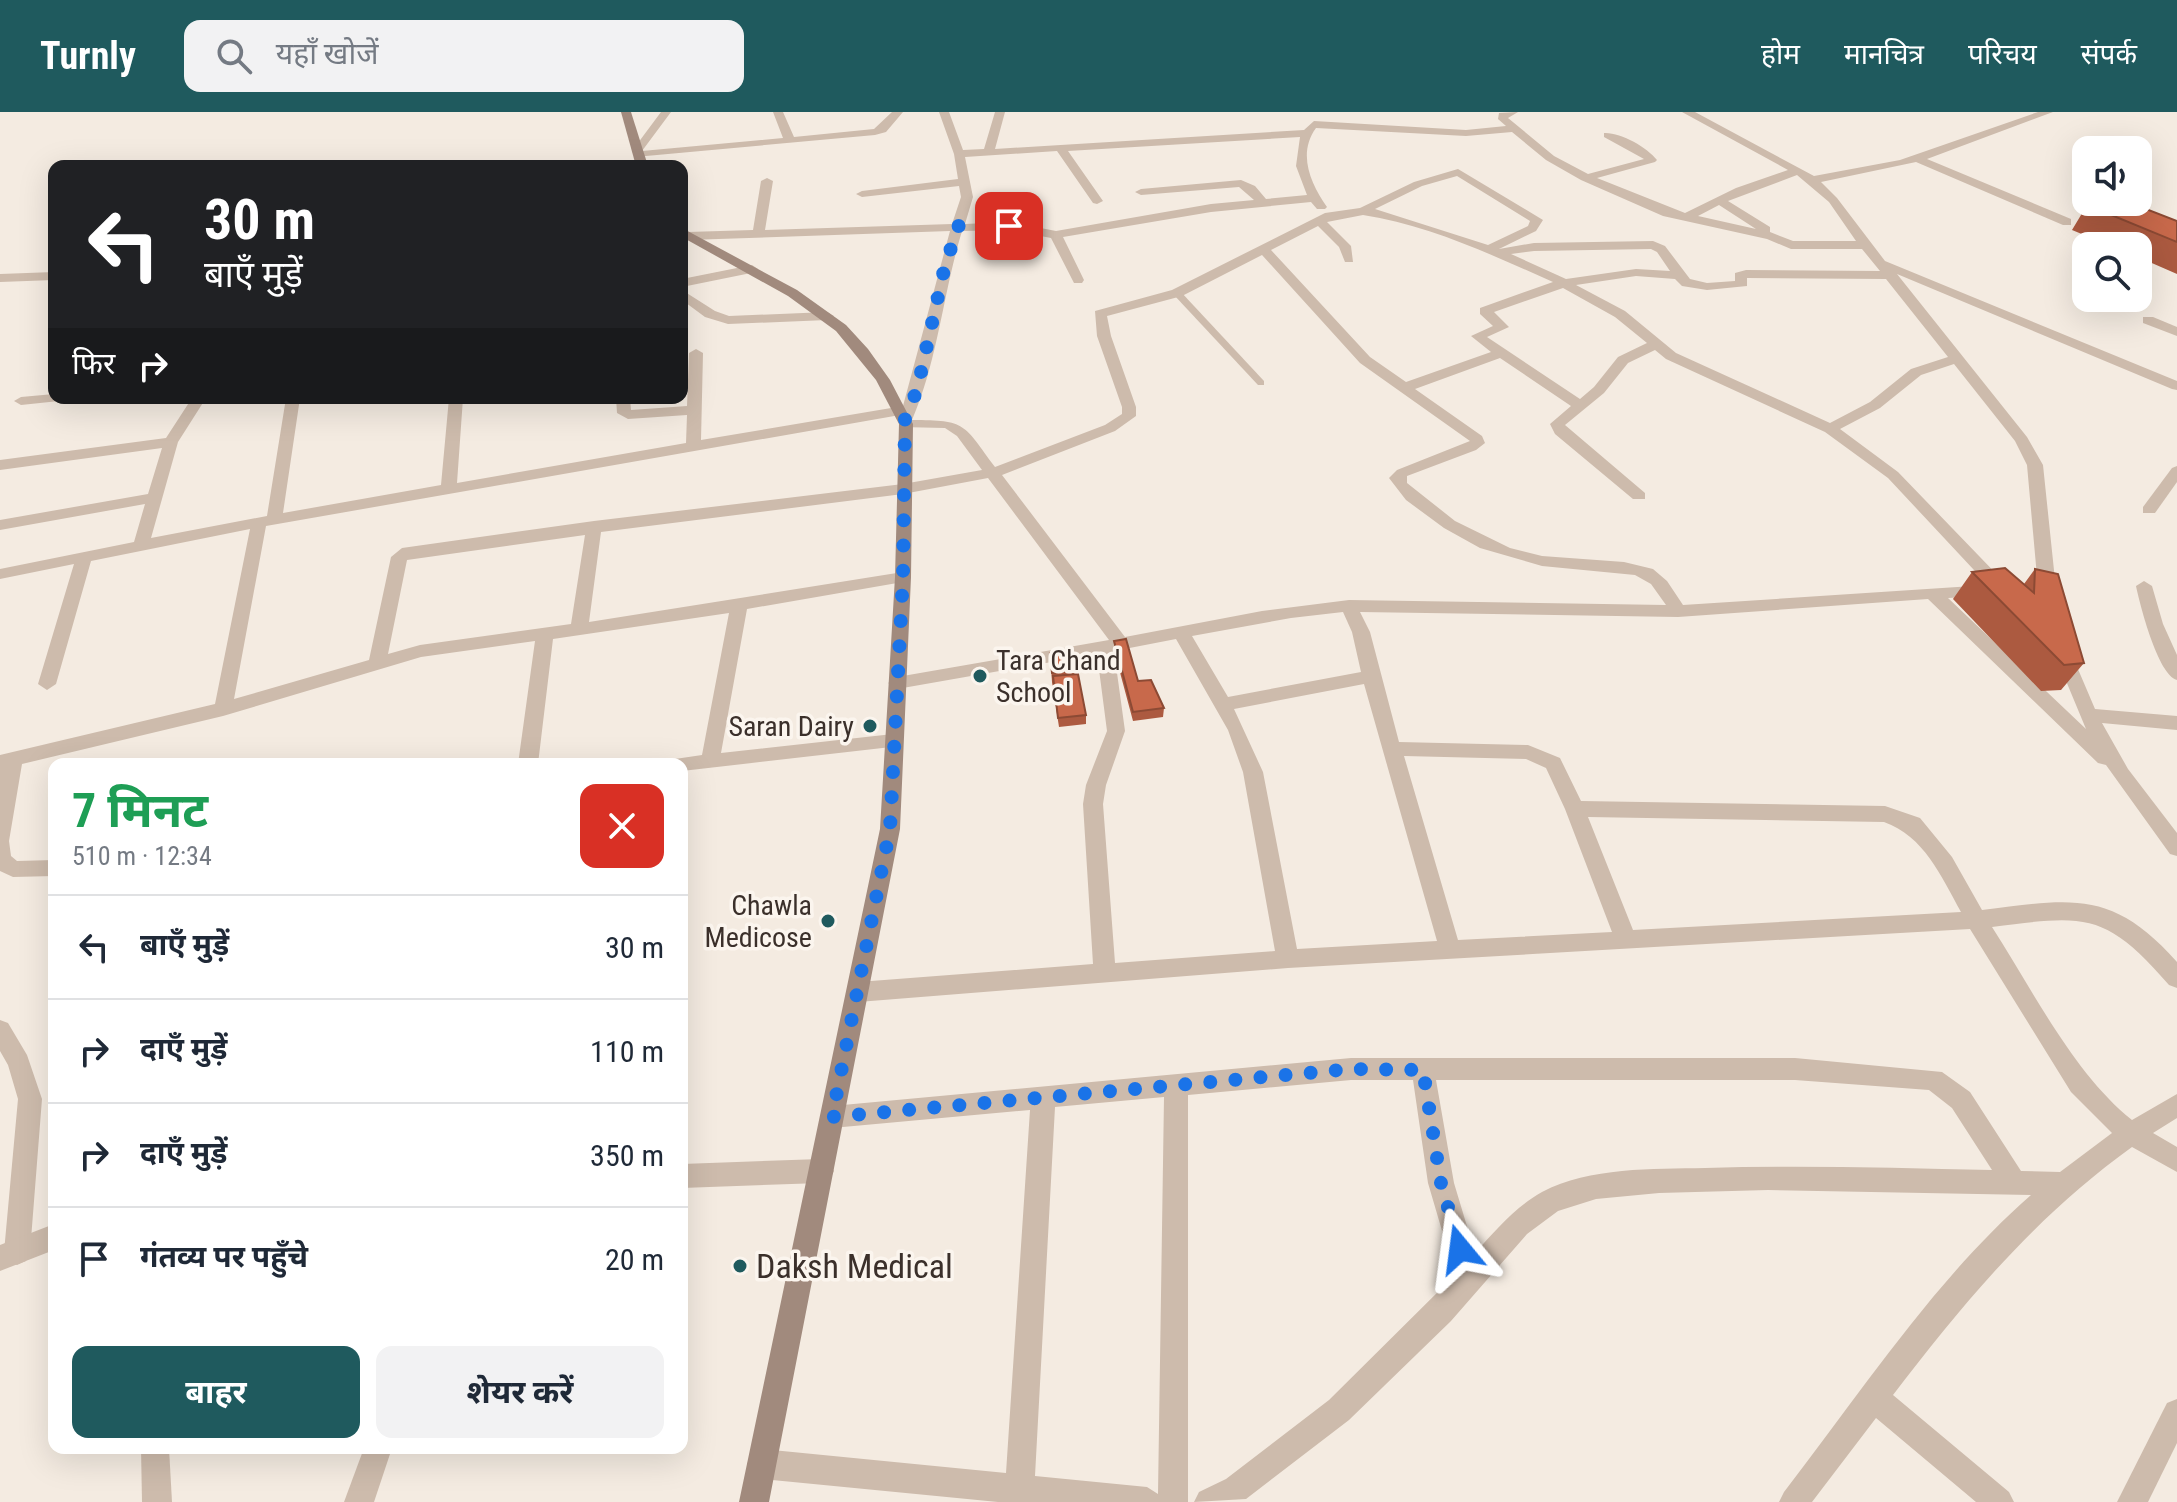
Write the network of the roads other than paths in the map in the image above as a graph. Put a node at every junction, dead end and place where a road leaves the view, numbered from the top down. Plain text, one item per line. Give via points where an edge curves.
1 (626, 112) edge
2 (666, 112) edge
3 (778, 112) edge
4 (944, 112) edge
5 (1000, 112) edge
6 (1316, 112) edge
7 (1513, 112) edge
8 (1687, 112) edge
9 (2048, 112) edge
10 (894, 113) edge
11 (1310, 129) junction
12 (1513, 129) junction
13 (1608, 135) dead end
14 (789, 138) junction
15 (1060, 147) junction
16 (989, 152) junction
17 (959, 154) junction
18 (639, 157) edge
19 (1918, 159) junction
20 (1798, 171) junction
21 (1585, 178) junction
22 (1813, 180) junction
23 (767, 181) dead end
24 (965, 182) junction
25 (1141, 192) dead end
26 (862, 194) dead end
27 (1314, 198) junction
28 (1719, 200) junction
29 (1097, 201) dead end
30 (1261, 201) junction
31 (1363, 211) junction
32 (1685, 218) junction
33 (1324, 219) junction
34 (2067, 222) dead end
35 (958, 226) junction
36 (759, 233) junction
37 (688, 234) edge
38 (1056, 235) junction
39 (688, 236) edge
40 (1771, 236) junction
41 (1868, 245) junction
42 (1262, 248) junction
43 (1493, 251) junction
44 (1349, 259) dead end
45 (1886, 268) junction
46 (752, 269) junction
47 (48, 276) edge
48 (1680, 276) junction
49 (3, 280) edge
50 (1078, 280) dead end
51 (688, 282) edge
52 (1562, 282) junction
53 (1177, 293) junction
54 (688, 298) edge
55 (827, 316) junction
56 (2148, 320) dead end
57 (2177, 332) edge
58 (1655, 345) junction
59 (696, 353) dead end
60 (1502, 353) junction
61 (1957, 359) junction
62 (1261, 383) dead end
63 (2177, 386) edge
64 (1406, 387) junction
65 (48, 399) edge
66 (21, 401) dead end
67 (195, 404) edge
68 (292, 404) edge
69 (456, 404) edge
70 (623, 404) edge
71 (1581, 406) junction
72 (694, 410) junction
73 (904, 417) junction
74 (1830, 429) junction
75 (171, 442) junction
76 (693, 445) junction
77 (0, 465) edge
78 (2177, 471) edge
79 (993, 473) junction
80 (449, 487) junction
81 (903, 489) junction
82 (1639, 496) dead end
83 (153, 498) junction
84 (2149, 510) dead end
85 (266, 520) junction
86 (0, 525) edge
87 (594, 526) junction
88 (141, 546) junction
89 (84, 558) junction
90 (0, 574) edge
91 (903, 577) junction
92 (2024, 586) junction
93 (2144, 586) dead end
94 (1934, 595) junction
95 (739, 605) junction
96 (1349, 606) junction
97 (1678, 611) junction
98 (579, 630) junction
99 (1181, 632) junction
100 (545, 635) junction
101 (1113, 646) junction
102 (377, 664) junction
103 (2177, 674) edge
104 (1372, 676) junction
105 (897, 683) junction
106 (47, 684) dead end
107 (1222, 705) junction
108 (223, 709) junction
109 (2088, 715) junction
110 (2177, 723) edge
111 (893, 741) junction
112 (1393, 749) junction
113 (529, 758) edge
114 (7, 760) edge
115 (710, 761) junction
116 (688, 763) edge
117 (2121, 774) junction
118 (1575, 809) junction
119 (0, 842) edge
120 (2177, 848) edge
121 (48, 868) edge
122 (1976, 920) junction
123 (1625, 938) junction
124 (1450, 949) junction
125 (1288, 959) junction
126 (1105, 974) junction
127 (2177, 978) edge
128 (858, 992) junction
129 (0, 1030) edge
130 (1423, 1070) junction
131 (1176, 1086) junction
132 (1043, 1099) junction
133 (2177, 1105) edge
134 (832, 1117) junction
135 (2130, 1135) junction
136 (2177, 1160) edge
137 (821, 1171) junction
138 (688, 1176) edge
139 (2014, 1183) junction
140 (2065, 1184) junction
141 (48, 1239) edge
142 (8, 1255) edge
143 (1469, 1277) junction
144 (1875, 1398) junction
145 (2177, 1413) edge
146 (155, 1454) edge
147 (376, 1454) edge
148 (762, 1464) junction
149 (1020, 1496) edge
150 (157, 1502) edge
151 (359, 1502) edge
152 (754, 1502) edge
153 (1147, 1502) edge
154 (1173, 1502) edge
155 (1209, 1502) edge
156 (1794, 1502) edge
157 (1999, 1502) edge
158 (2132, 1502) edge

1 - 18 main road
2 - 18 street
3 - 14 street
4 - 17 street
5 - 16 street
6 - 11 street via 1319,118
7 - 12 street via 1502,116
8 - 20 street
9 - 19 street
10 - 14 street via 875,132
11 - 12 street
11 - 15 street
11 - 27 street via 1300,155
12 - 21 street
13 - 21 street via 1651,160
14 - 18 street
15 - 16 street
15 - 29 street
16 - 17 street
17 - 24 street
19 - 22 street
19 - 34 street
20 - 22 street
20 - 28 street
21 - 32 street
22 - 41 street
23 - 36 street
24 - 26 street
24 - 35 street via 967,197
25 - 30 street via 1241,183
27 - 30 street
27 - 33 street
28 - 32 street
28 - 40 street
30 - 38 street
31 - 33 street
31 - 43 street
31 - 43 street via 1442,174 1467,174 1537,220
32 - 40 street
33 - 42 street
33 - 44 street
35 - 36 street
35 - 38 street via 1023,227
35 - 73 street via 917,390
36 - 37 street
38 - 50 street
39 - 46 main road
40 - 41 street via 1791,245
41 - 45 street
42 - 53 street
42 - 64 street via 1349,345
43 - 48 street via 1653,245
43 - 52 street
45 - 48 street via 1746,274 1734,285 1690,284
45 - 61 street
45 - 63 street
46 - 51 street
46 - 55 main road
47 - 49 street
48 - 52 street via 1617,275
52 - 58 street via 1620,314
52 - 60 street via 1485,311 1502,327 1478,336
53 - 62 lane
53 - 79 street via 1100,314 1129,416
54 - 55 street via 728,320
55 - 73 main road via 858,344
56 - 57 street
58 - 71 street via 1623,360
58 - 74 street
59 - 72 street
60 - 64 street
60 - 71 street
61 - 74 street via 1916,372 1875,405
61 - 92 street via 2022,440 2035,465
64 - 97 street via 1478,443 1402,473 1397,478 1403,489 1466,535 1507,555 1649,574
65 - 66 street
67 - 75 street
68 - 85 street
69 - 80 street
70 - 72 street via 628,415
71 - 82 street via 1557,427
72 - 76 street
73 - 76 street
73 - 79 street via 956,427
73 - 81 main road
74 - 92 street
75 - 77 street
75 - 83 street
76 - 80 street
78 - 84 street
79 - 81 street
79 - 101 street
80 - 85 street
81 - 87 street
81 - 91 main road
83 - 86 street
83 - 88 street
85 - 88 street
85 - 108 street
87 - 98 street
87 - 102 street via 424,547 399,557
88 - 89 street
89 - 90 street
89 - 106 street
91 - 95 street
91 - 105 main road
92 - 94 street
92 - 109 street via 2053,625
93 - 103 street
94 - 97 street
94 - 117 street
95 - 98 street
95 - 115 street
96 - 97 street
96 - 99 street via 1252,616
96 - 104 street
98 - 100 street
99 - 101 street
99 - 107 street
100 - 102 street via 451,645
100 - 113 street
101 - 105 street
101 - 126 street via 1116,731 1093,804
102 - 108 street
104 - 107 street
104 - 112 street
105 - 111 main road
107 - 125 street via 1253,772
108 - 114 street
109 - 110 street
109 - 117 street
111 - 115 street
111 - 128 main road via 890,829
112 - 118 street via 1528,752 1553,763
112 - 124 street
114 - 119 street
115 - 116 street
117 - 120 street
118 - 122 street via 1901,817 1937,851
118 - 123 street
119 - 121 street via 1,860 13,869
122 - 123 street
122 - 127 street via 2076,908 2101,913 2152,947
122 - 135 street via 2079,1084 2097,1108
123 - 124 street
124 - 125 street
125 - 126 street
126 - 128 street
128 - 134 main road
129 - 142 street via 27,1079 30,1099
130 - 131 street via 1351,1069
130 - 139 street via 1795,1069 1934,1080 1961,1100
130 - 143 street via 1441,1183
131 - 132 street
131 - 154 street
132 - 134 street
132 - 149 street
133 - 135 street
134 - 137 main road
135 - 136 street
135 - 140 street
137 - 138 street
137 - 148 main road
139 - 140 street
139 - 143 street via 1768,1178 1596,1187 1551,1201
140 - 144 street via 1992,1252
141 - 142 street
143 - 155 street via 1339,1410 1236,1489
144 - 156 street
144 - 157 street
145 - 158 street
146 - 150 street
147 - 151 street
148 - 149 street
148 - 152 main road
149 - 153 street

